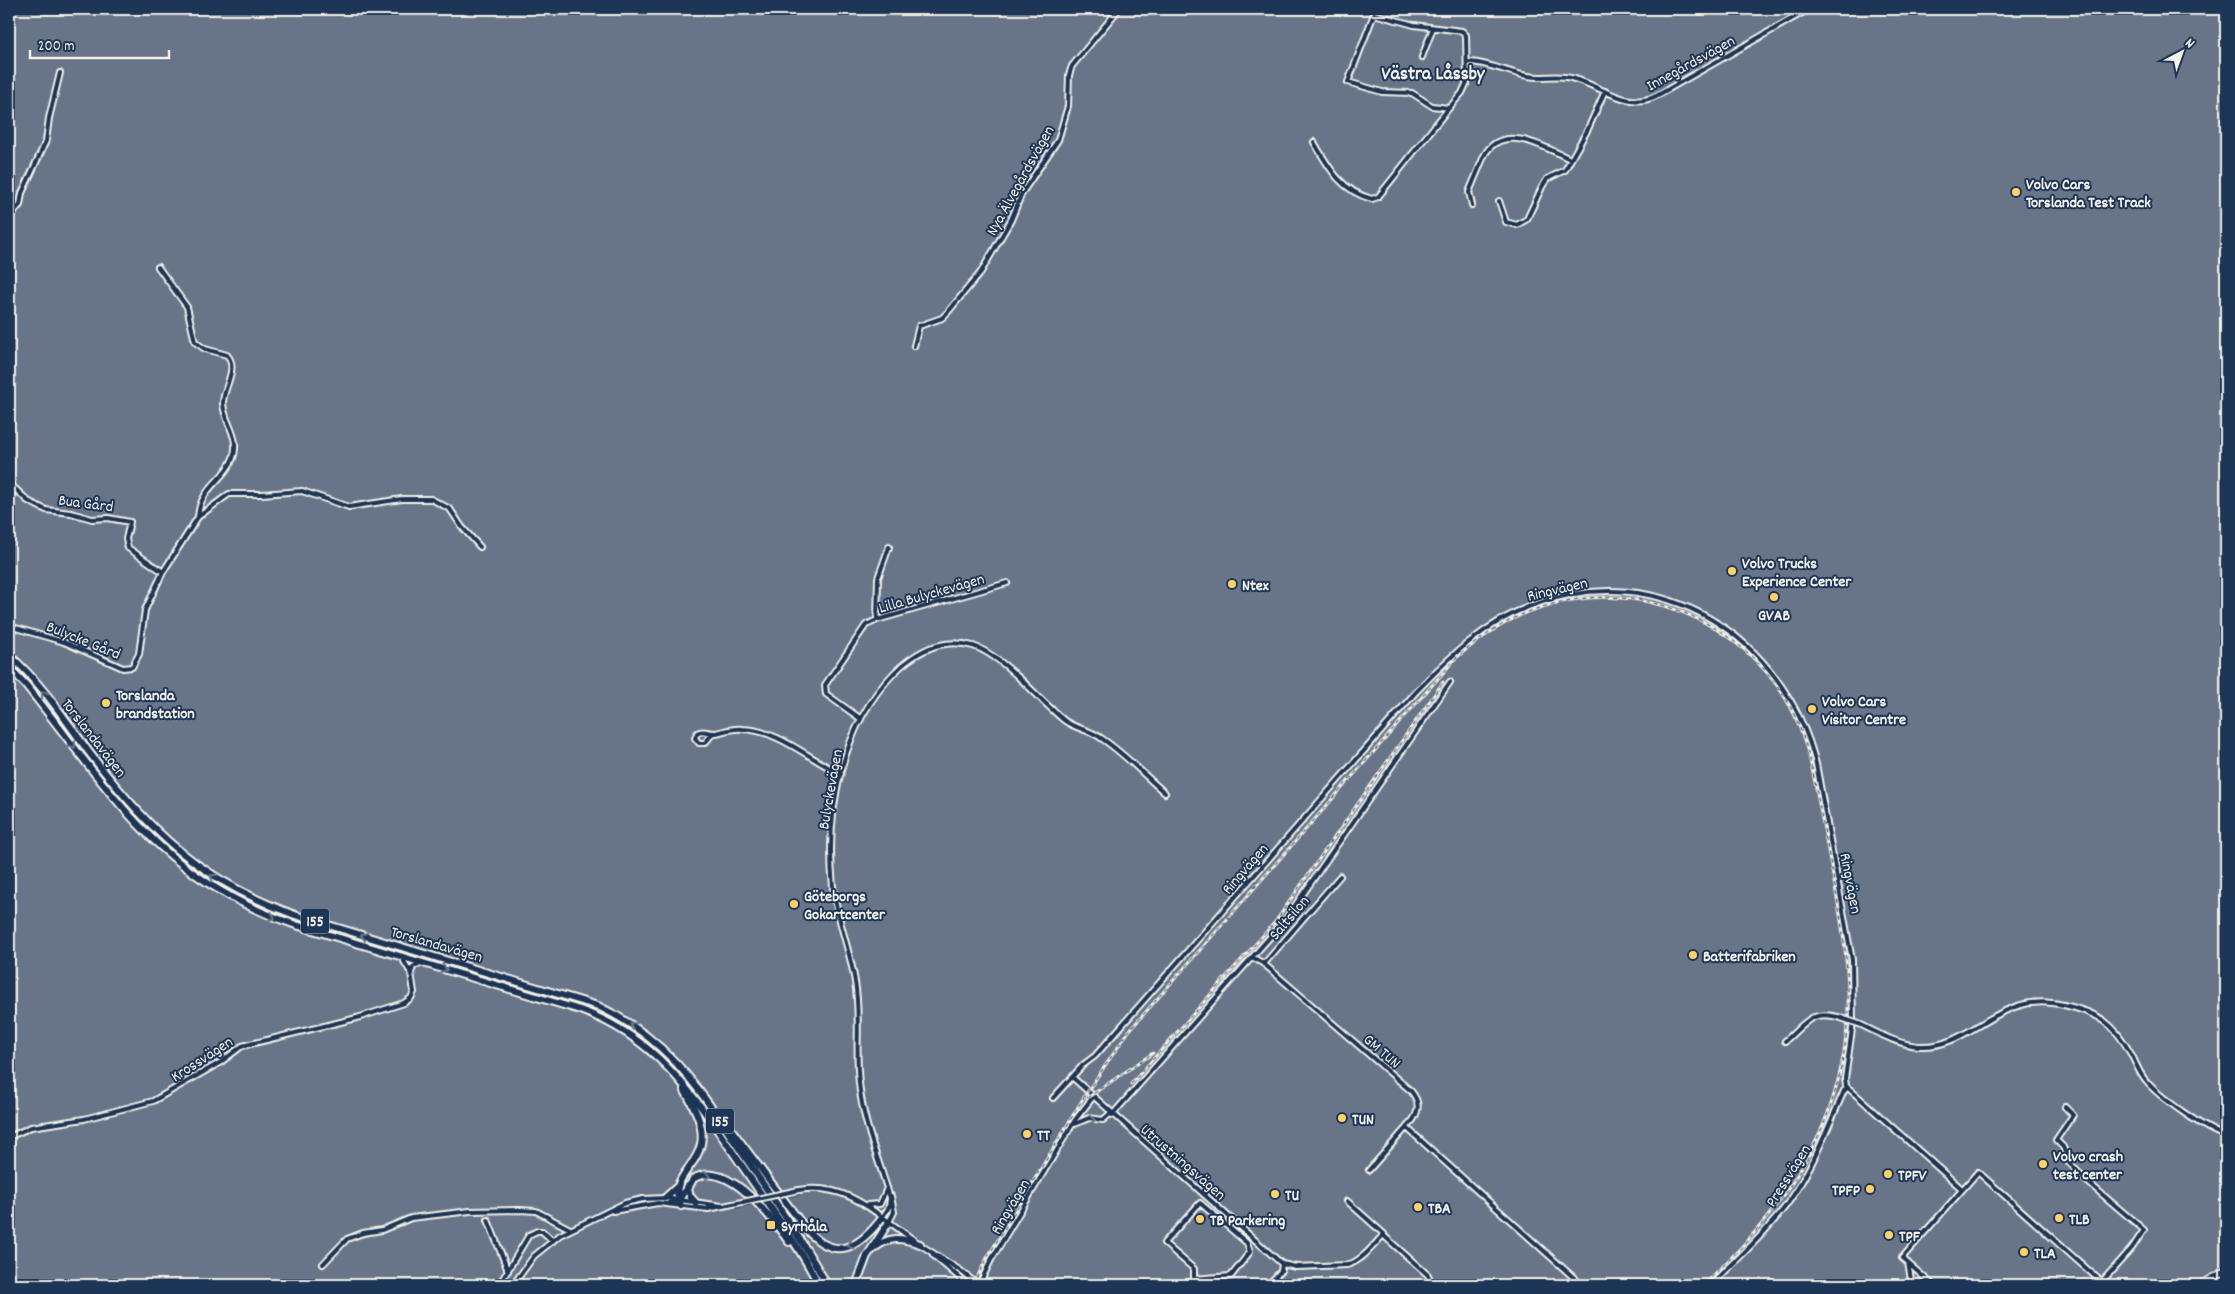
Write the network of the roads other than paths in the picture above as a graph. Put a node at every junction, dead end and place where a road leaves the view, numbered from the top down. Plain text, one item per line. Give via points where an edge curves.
1 (1119, 9) edge
2 (1809, 9) edge
3 (1433, 28) junction
4 (1422, 57) dead end
5 (1468, 62) junction
6 (60, 74) dead end
7 (1605, 91) junction
8 (1449, 108) junction
9 (1314, 142) dead end
10 (1570, 159) junction
11 (1499, 201) dead end
12 (1472, 205) dead end
13 (9, 217) edge
14 (158, 267) dead end
15 (914, 346) dead end
16 (9, 483) edge
17 (198, 516) junction
18 (480, 547) dead end
19 (889, 547) dead end
20 (163, 572) junction
21 (1007, 583) dead end
22 (877, 620) junction
23 (9, 626) edge
24 (9, 655) edge
25 (9, 667) edge
26 (1450, 682) dead end
27 (861, 718) junction
28 (713, 733) junction
29 (841, 774) junction
30 (1165, 793) dead end
31 (1340, 876) dead end
32 (401, 956) junction
33 (1252, 957) junction
34 (422, 963) junction
35 (1264, 964) junction
36 (411, 974) junction
37 (1785, 1041) dead end
38 (671, 1056) junction
39 (673, 1072) junction
40 (1072, 1077) junction
41 (1847, 1088) junction
42 (1093, 1097) junction
43 (1053, 1098) dead end
44 (2065, 1107) dead end
45 (1112, 1114) junction
46 (1072, 1125) junction
47 (1406, 1128) junction
48 (9, 1136) edge
49 (2226, 1136) edge
50 (1369, 1170) dead end
51 (678, 1186) junction
52 (688, 1186) junction
53 (1962, 1189) junction
54 (888, 1190) junction
55 (664, 1198) junction
56 (1347, 1201) dead end
57 (670, 1203) joint
58 (679, 1203) junction
59 (696, 1203) junction
60 (865, 1205) junction
61 (722, 1206) junction
62 (604, 1214) junction
63 (882, 1218) junction
64 (488, 1220) dead end
65 (888, 1222) junction
66 (570, 1229) junction
67 (1384, 1235) junction
68 (553, 1240) junction
69 (920, 1244) junction
70 (867, 1256) junction
71 (1908, 1263) junction
72 (323, 1264) dead end
73 (1282, 1264) junction
74 (508, 1271) junction
75 (2226, 1272) edge
76 (1194, 1279) junction
77 (2104, 1283) edge
78 (500, 1285) edge
79 (513, 1285) edge
80 (815, 1285) edge
81 (819, 1285) edge
82 (827, 1285) edge
83 (856, 1285) edge
84 (968, 1285) edge
85 (978, 1285) edge
86 (1188, 1285) edge
87 (1268, 1285) edge
88 (1432, 1285) edge
89 (1582, 1285) edge
90 (1711, 1285) edge
91 (1912, 1285) edge
92 (1933, 1285) edge
93 (2099, 1285) edge
94 (2200, 1285) edge

1 - 15 street, Nya Älvegårdsvägen via 1072,66 1068,106 1058,140 1022,193 1011,220 981,270 942,318 919,326
2 - 7 street, Innegårdsvägen via 1648,100 1633,102
3 - 4 street
3 - 5 street via 1466,34
3 - 8 street via 1374,14 1348,82 1382,92 1412,93 1432,106
5 - 7 street, Innegårdsvägen via 1530,76 1562,76
5 - 8 street via 1465,89
6 - 13 street via 46,141 22,193 20,205
7 - 10 street
8 - 9 street via 1381,193 1372,199 1337,180
10 - 11 street via 1562,172 1548,179 1527,219 1521,224 1506,222
10 - 12 street via 1522,139 1504,140 1484,156 1469,192
14 - 17 street, Bulycke Gård via 187,307 195,342 205,349 227,355 231,364 223,401 233,432 234,453 229,466 209,488
16 - 20 street, Bua Gård via 28,501 46,510 130,522 126,539 128,548
17 - 18 street, Bulycke Gård via 224,496 234,493 302,490 345,507 422,498 450,509
17 - 20 street, Bulycke Gård
19 - 22 street via 878,578
20 - 23 street, Bulycke Gård via 145,610 137,659 128,670 64,642
21 - 22 street, Lilla Bulyckevägen
22 - 27 street, Lilla Bulyckevägen via 866,625 825,685 826,694
38 -> 24 main road, Torslandavägen / 155 via 630,1022 598,1006 295,915 214,878 141,817 34,681
25 -> 32 main road, Torslandavägen / 155 via 36,697 128,817 184,868 222,893 266,914
26 - 33 street via 1285,920
27 - 29 street, Bulyckevägen
27 - 30 street, Bulyckevägen via 881,688 912,657 945,644 972,646 990,653 1065,721 1102,738
28 - 28 street via 700,731 695,738 699,743 705,743
28 - 29 street via 727,729 756,730
29 - 54 street, Bulyckevägen via 832,837 833,889 855,982 862,1109
31 - 35 street, Saltsilon
32 - 34 main road, Torslandavägen / 155
32 - 36 street, Krossvägen
33 - 35 street
33 - 45 street
34 - 36 street via 414,966
34 -> 39 main road, Torslandavägen / 155 via 598,1017 638,1040
35 - 47 street, GM TUN via 1414,1095 1418,1112
36 - 48 street, Krossvägen via 414,994 402,1004 341,1023 242,1046 221,1062 153,1101 84,1119 31,1127
37 - 49 street, bridge via 1814,1016 1822,1014 1859,1024 1901,1042 1926,1046 1951,1040 2004,1010 2024,1003 2049,1002 2085,1010 2105,1020 2116,1030 2140,1072 2155,1090 2190,1116
63 -> 38 main road via 866,1238 853,1245 833,1247 816,1239 702,1089
38 - 82 main road, Torslandavägen / 155 via 715,1114 808,1251
39 - 51 main road via 695,1110 702,1139 697,1155
39 - 81 main road, Torslandavägen / 155 via 694,1096 758,1189
40 - 41 street, Ringvägen via 1095,1056 1415,693 1451,657 1485,630 1520,610 1559,597 1603,592 1633,594 1674,603 1717,623 1736,635 1760,658 1782,684 1797,710 1816,764 1849,939 1854,1006 1845,1079
40 - 42 street
40 - 43 street, Ringvägen
41 - 53 street
41 - 90 street, Pressvägen via 1809,1169 1785,1207
42 - 45 street, Utrustningsvägen
42 - 46 street, Ringvägen
44 - 77 street via 2073,1115 2056,1140 2069,1162 2144,1230
46 -> 45 street via 1089,1118 1103,1120
45 - 73 street, Utrustningsvägen
46 - 85 street, Ringvägen
47 - 50 street, GM TUN
47 - 89 street
51 - 55 main road
51 - 58 main road
52 - 58 main road
52 - 59 main road
52 -> 80 main road via 696,1177 710,1174 737,1186 778,1227
53 - 71 street via 1902,1258
53 - 77 street via 1978,1172
54 - 60 street via 880,1204
54 - 63 street, Bulyckevägen via 890,1204
54 - 65 street, Bulyckevägen via 894,1213
55 - 58 street
55 - 62 street via 635,1200
56 - 67 street
57 - 58 main road
57 - 62 street via 637,1205
58 - 59 street
58 - 61 street via 708,1209
59 - 61 street
60 - 61 street, bridge via 830,1189 799,1190
60 - 63 street
62 - 66 street
63 - 65 street
64 - 74 street
65 - 69 street
65 - 70 main road
66 - 68 street
66 - 72 street via 536,1212 520,1210 470,1211 411,1218 347,1239
67 - 73 street via 1354,1263 1347,1265 1296,1267
67 - 88 street via 1428,1275
68 - 74 street via 542,1231 533,1232 526,1238
68 - 79 street via 534,1256
69 - 70 main road via 904,1238 892,1238
69 - 84 street
69 - 85 street
70 - 83 main road
71 - 91 street
71 - 92 street
73 - 87 street via 1281,1271
74 - 78 street
75 - 94 street
76 - 76 street via 1230,1276 1250,1252 1247,1243 1200,1204 1164,1243 1194,1269
76 - 86 street
77 - 93 street

